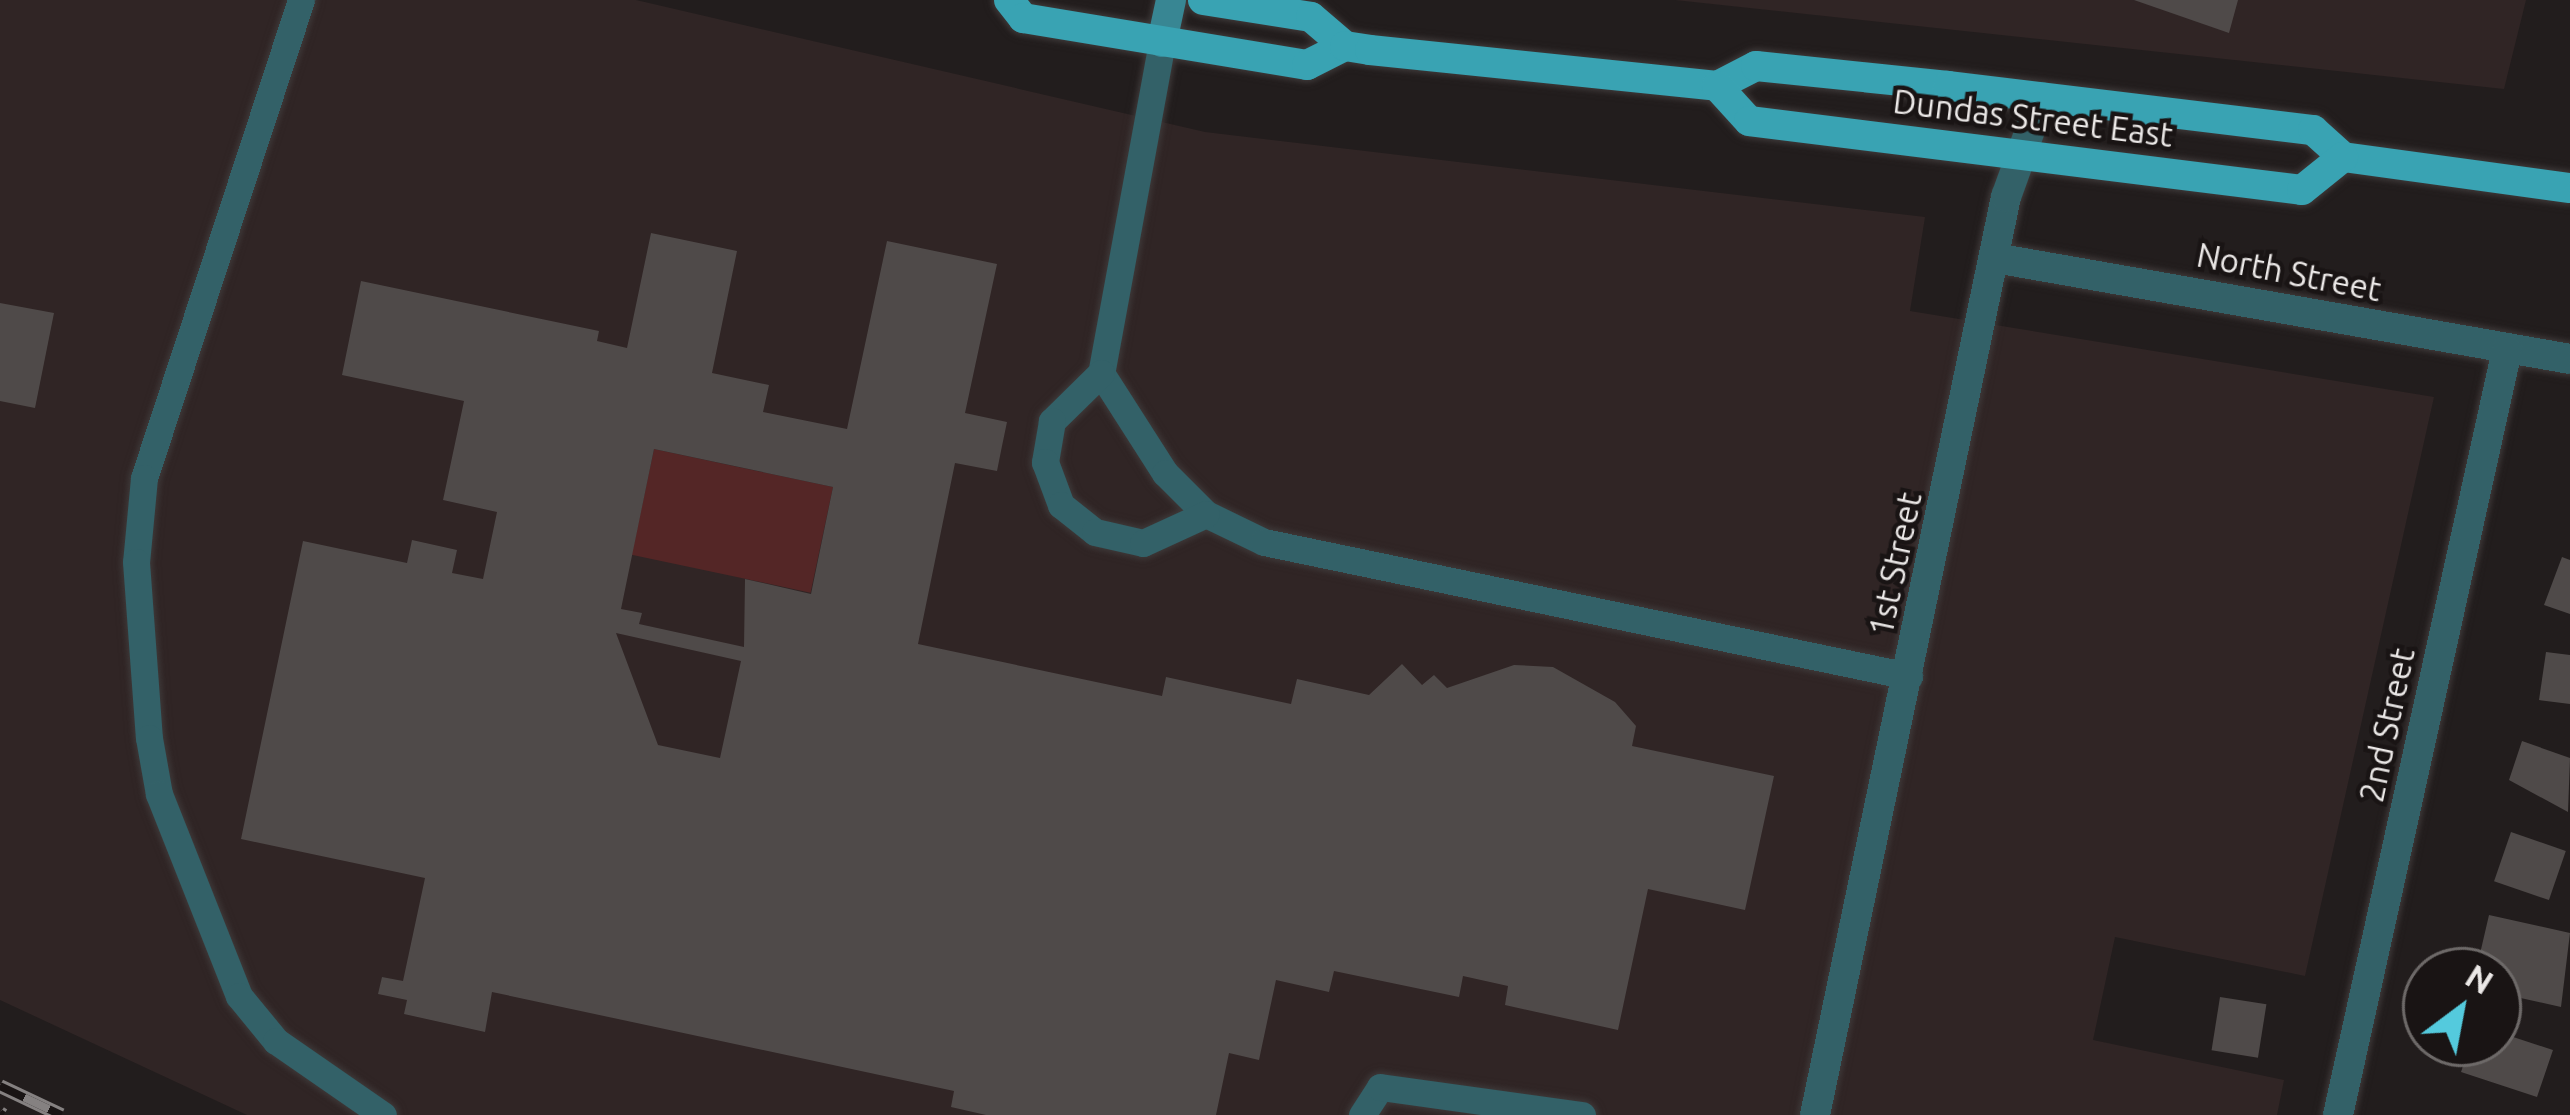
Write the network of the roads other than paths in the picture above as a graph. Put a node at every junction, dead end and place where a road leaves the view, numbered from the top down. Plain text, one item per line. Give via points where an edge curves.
1 (301, 0) edge
2 (1009, 0) edge
3 (1171, 0) edge
4 (1203, 0) edge
5 (1162, 42) junction
6 (1345, 46) junction
7 (1717, 86) junction
8 (2042, 97) junction
9 (2022, 152) junction
10 (2343, 157) junction
11 (2570, 188) edge
12 (1995, 258) junction
13 (2507, 350) junction
14 (2570, 359) edge
15 (1101, 373) junction
16 (1206, 514) junction
17 (1909, 676) junction
18 (383, 1115) edge
19 (1363, 1115) edge
20 (1582, 1115) edge
21 (1815, 1115) edge
22 (2338, 1115) edge

1 - 18 lane via 144,478 146,694 159,794 239,996 276,1041
2 - 5 main road, Dundas Street East via 1023,18
3 - 5 street
4 - 6 main road, Dundas Street East via 1311,16
5 - 6 main road, Dundas Street East via 1307,65
5 - 15 lane
6 - 7 main road, Dundas Street East
7 - 8 main road, Dundas Street East via 1756,66
7 - 9 main road, Dundas Street East via 1749,121
8 - 9 street, 1st Street
8 - 10 main road, Dundas Street East via 2313,130
9 - 10 main road, Dundas Street East via 2302,190
9 - 12 street, 1st Street
10 - 11 main road, Dundas Street East
12 - 13 street, North Street
12 - 17 street, 1st Street
13 - 14 street, North Street
13 - 22 street, 2nd Street
15 - 16 lane via 1165,473
15 - 16 lane via 1052,421 1045,462 1061,505 1095,532 1143,543
16 - 17 lane via 1264,542
17 - 21 street, 1st Street
19 - 20 lane via 1380,1087

